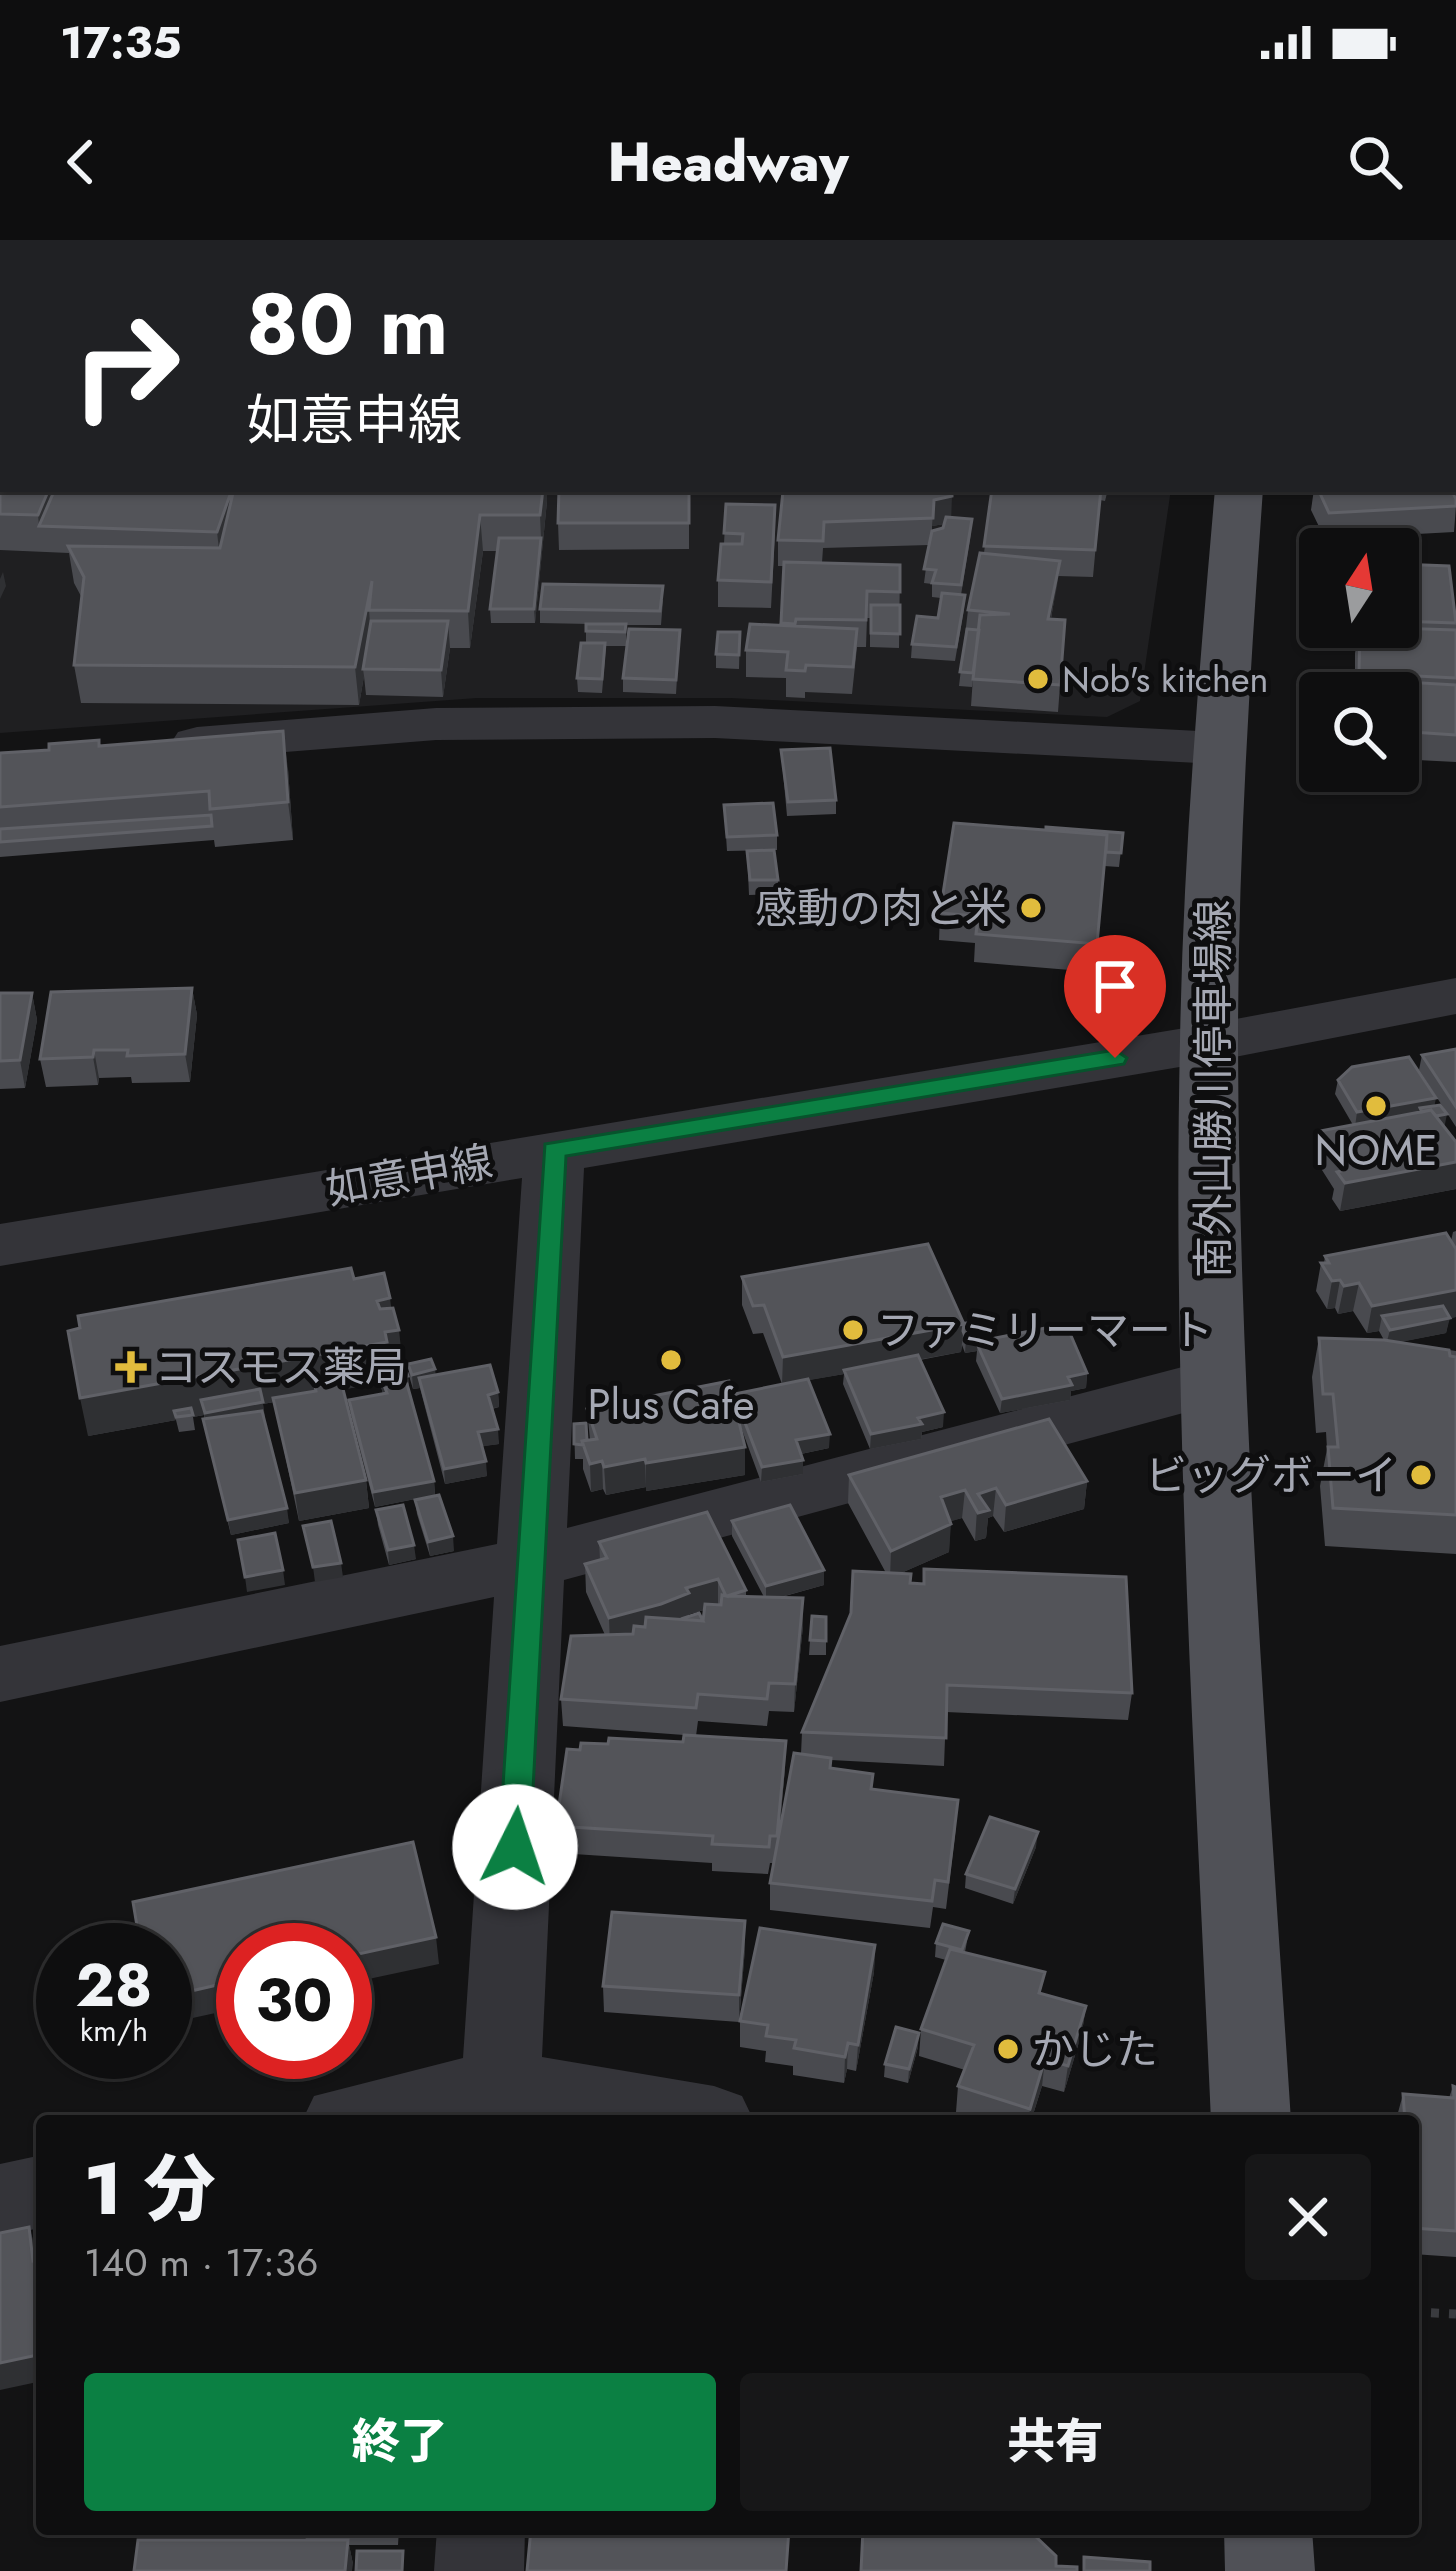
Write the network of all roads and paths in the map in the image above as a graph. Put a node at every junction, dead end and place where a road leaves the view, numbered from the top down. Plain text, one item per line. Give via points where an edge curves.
1 (1238, 492) edge
2 (138, 748) edge
3 (1218, 748) junction
4 (1456, 996) edge
5 (1209, 1043) junction
6 (554, 1150) junction
7 (0, 1245) edge
8 (1213, 1382) junction
9 (532, 1563) junction
10 (0, 1674) edge
11 (500, 2103) edge
12 (395, 2115) edge
13 (643, 2115) edge
14 (1251, 2115) edge
15 (36, 2192) edge
16 (0, 2200) edge
17 (1419, 2312) edge
18 (1456, 2314) edge
19 (481, 2535) edge
20 (1268, 2535) edge
21 (479, 2571) edge
22 (1270, 2571) edge

1 - 3 main road, 南外山勝川停車場線
2 - 3 street via 436,724 715,722
3 - 5 main road, 南外山勝川停車場線
4 - 5 street, 如意申線
5 - 6 street, 如意申線
5 - 8 main road, 南外山勝川停車場線
6 - 7 street, 如意申線
6 - 9 street
8 - 9 street
8 - 14 main road, 南外山勝川停車場線
9 - 10 street
9 - 11 street
11 - 12 street
11 - 13 street
15 - 16 street
17 - 18 path
19 - 21 street
20 - 22 main road

